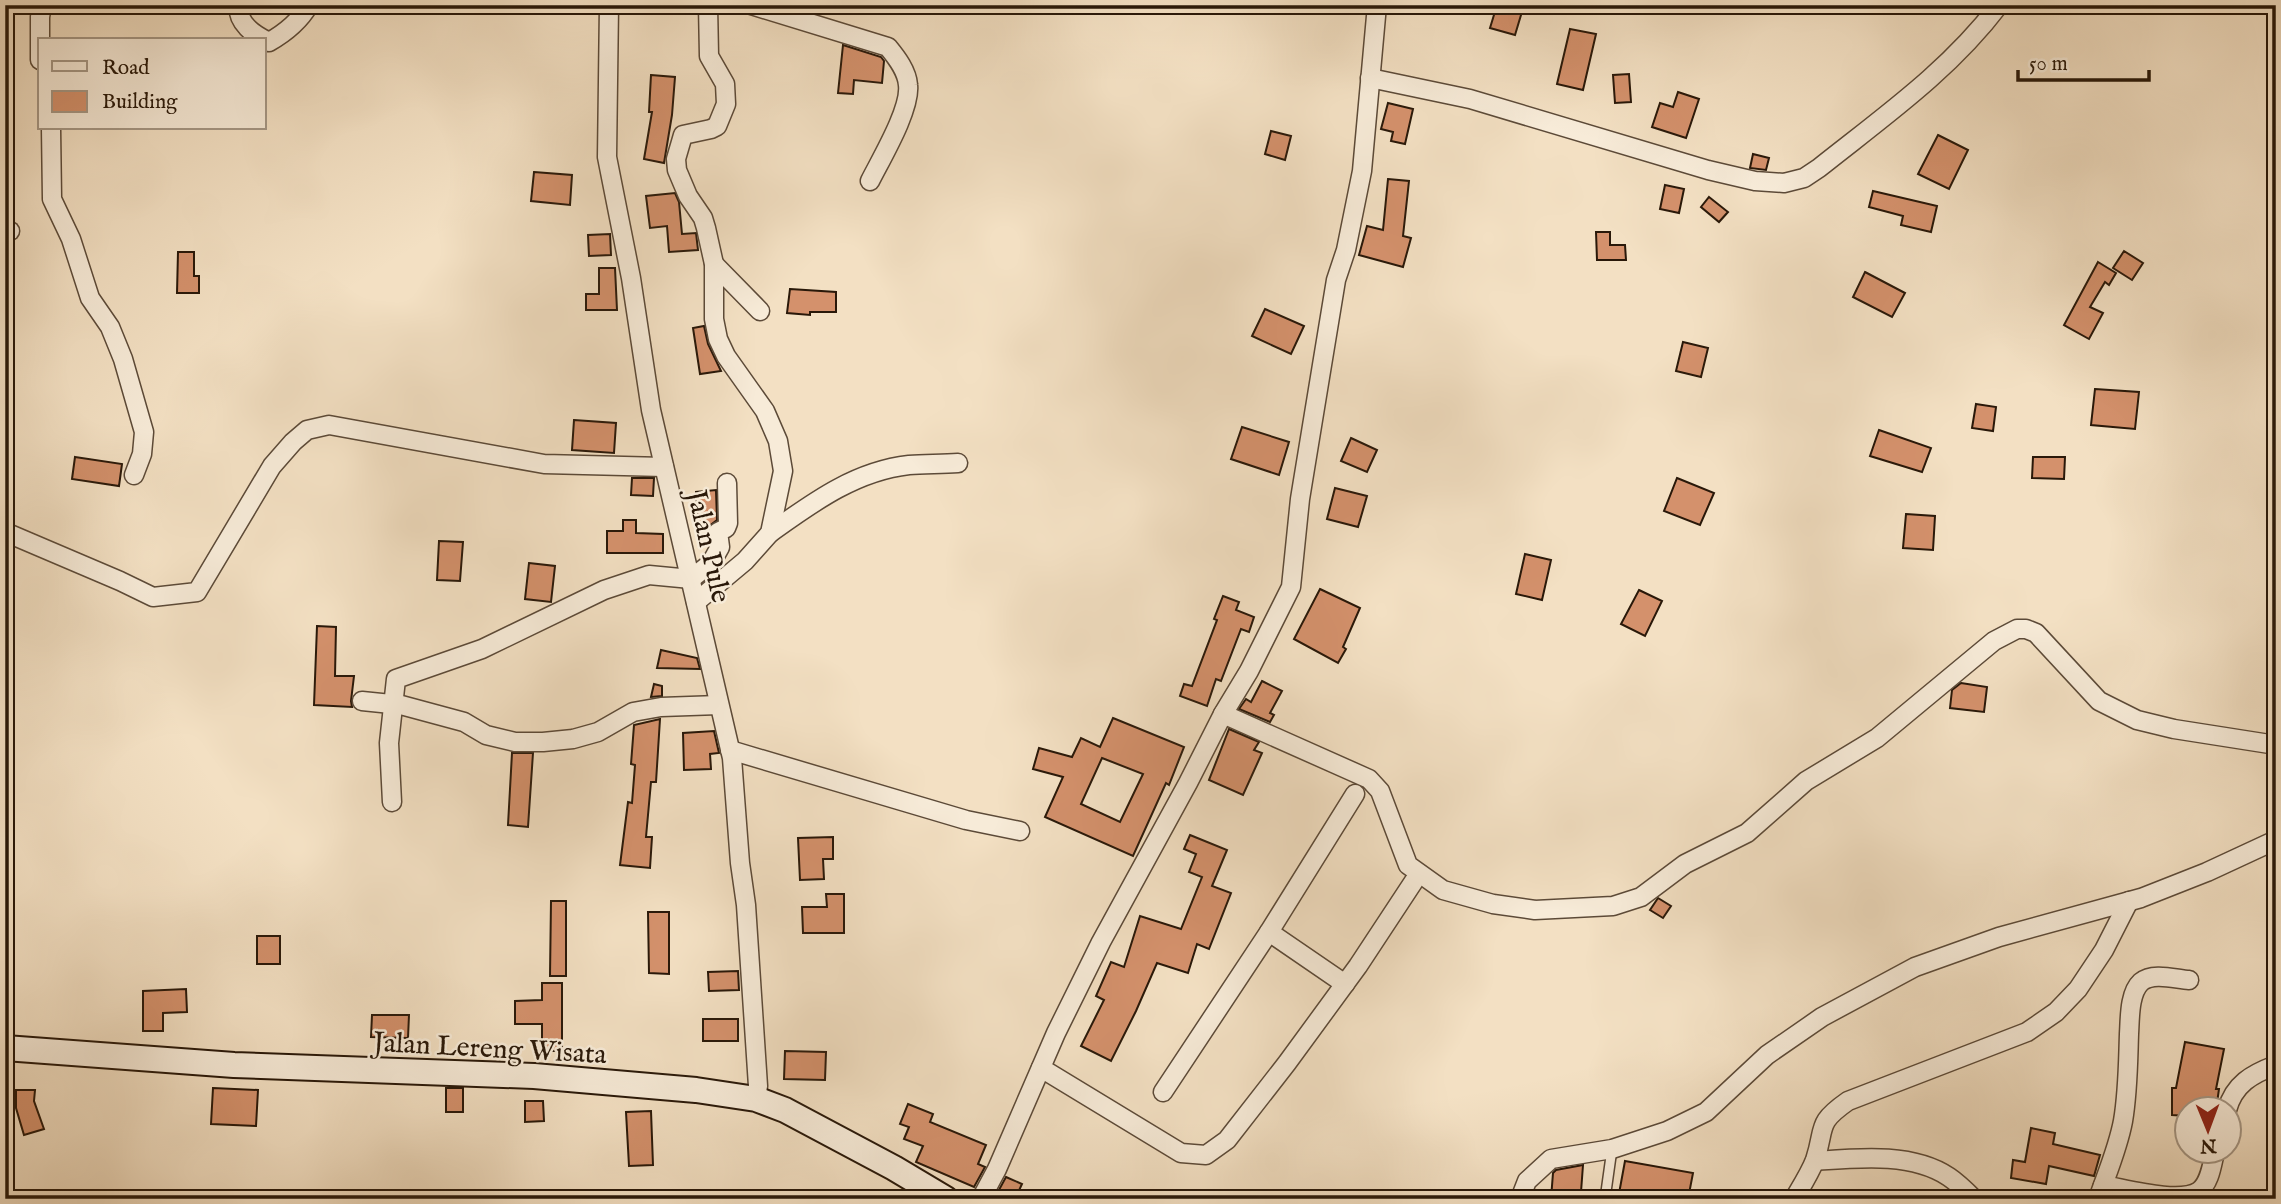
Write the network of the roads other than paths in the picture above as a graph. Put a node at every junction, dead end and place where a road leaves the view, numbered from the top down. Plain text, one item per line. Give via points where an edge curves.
1 (42, 5) edge
2 (238, 5) edge
3 (309, 5) edge
4 (609, 5) edge
5 (708, 5) edge
6 (751, 5) edge
7 (1377, 5) edge
8 (1999, 5) edge
9 (40, 38) edge
10 (260, 38) edge
11 (266, 41) edge
12 (1370, 78) junction
13 (51, 130) edge
14 (870, 181) dead end
15 (714, 264) junction
16 (760, 311) dead end
17 (958, 463) dead end
18 (664, 467) junction
19 (134, 475) dead end
20 (727, 483) dead end
21 (5, 532) edge
22 (770, 533) junction
23 (691, 579) junction
24 (696, 602) junction
25 (362, 701) dead end
26 (393, 704) junction
27 (719, 705) junction
28 (1223, 715) junction
29 (2276, 745) edge
30 (730, 750) junction
31 (1355, 794) dead end
32 (392, 802) dead end
33 (1020, 831) dead end
34 (2276, 840) edge
35 (1414, 881) dead end
36 (2129, 901) junction
37 (1269, 932) junction
38 (2189, 980) dead end
39 (1345, 984) junction
40 (5, 1048) edge
41 (2276, 1065) edge
42 (1041, 1068) junction
43 (1163, 1092) dead end
44 (2234, 1096) edge
45 (756, 1099) junction
46 (1612, 1149) junction
47 (1815, 1161) junction
48 (2211, 1166) edge
49 (2101, 1192) edge
50 (946, 1199) edge
51 (981, 1199) edge
52 (1520, 1199) edge
53 (1605, 1199) edge
54 (1794, 1199) edge
55 (1974, 1199) edge

1 - 9 street
2 - 10 street via 238,16
3 - 11 street via 283,34
4 - 18 street, Jalan Pule via 607,157
5 - 15 street via 709,56 724,84 726,104 717,126 683,135 676,165 703,218
6 - 14 street via 888,47 899,61 909,86 908,97
7 - 12 street
8 - 12 street via 1933,78 1819,168 1784,183 1708,170 1470,99
12 - 28 street via 1362,170 1336,280 1300,499 1291,587
13 - 19 street via 52,199 90,298 110,327 123,359 144,432
15 - 16 street
15 - 22 street via 718,339 765,411 778,441 783,471
17 - 22 street via 907,466 858,478 824,495
18 - 21 street via 544,464 329,425 307,430 272,466 198,592 175,596 153,597
18 - 23 street, Jalan Pule
20 - 23 street via 728,523 718,532 720,547 711,563
22 - 24 street
23 - 24 street, Jalan Pule
23 - 26 street via 649,575 604,590 482,649 396,679
24 - 27 street, Jalan Pule
25 - 26 street
26 - 27 street via 464,722 486,735 515,742 573,739 598,732 633,712
26 - 32 street via 389,743
27 - 30 street, Jalan Pule
28 - 29 street via 1369,779 1380,790 1408,865 1443,890 1535,910 1612,906 1641,897 1685,864 1748,833 1806,781 1877,738 1994,640 2017,629 2036,633 2099,701 2137,720
28 - 42 street via 1101,942
30 - 33 street via 966,820
30 - 45 street, Jalan Pule via 754,1005
31 - 37 street
34 - 36 street
35 - 39 street
36 - 46 street via 1999,937 1915,967 1800,1032 1767,1055 1706,1112
36 - 47 street via 2104,950 2056,1012 2027,1032 1848,1101 1823,1124
37 - 39 street
37 - 43 street
38 - 49 street via 2151,977 2140,983 2134,995 2123,1123
39 - 42 street via 1227,1140 1206,1155 1181,1153
40 - 45 main road, Jalan Lereng Wisata via 234,1065 534,1076
41 - 44 street via 2240,1083
42 - 51 street
45 - 50 main road, Jalan Lereng Wisata via 785,1110
46 - 52 street via 1551,1159 1527,1181
46 - 53 lane
47 - 54 street
47 - 55 street via 1883,1157 1911,1163 1949,1177
48 - 49 street via 2207,1182 2188,1196

